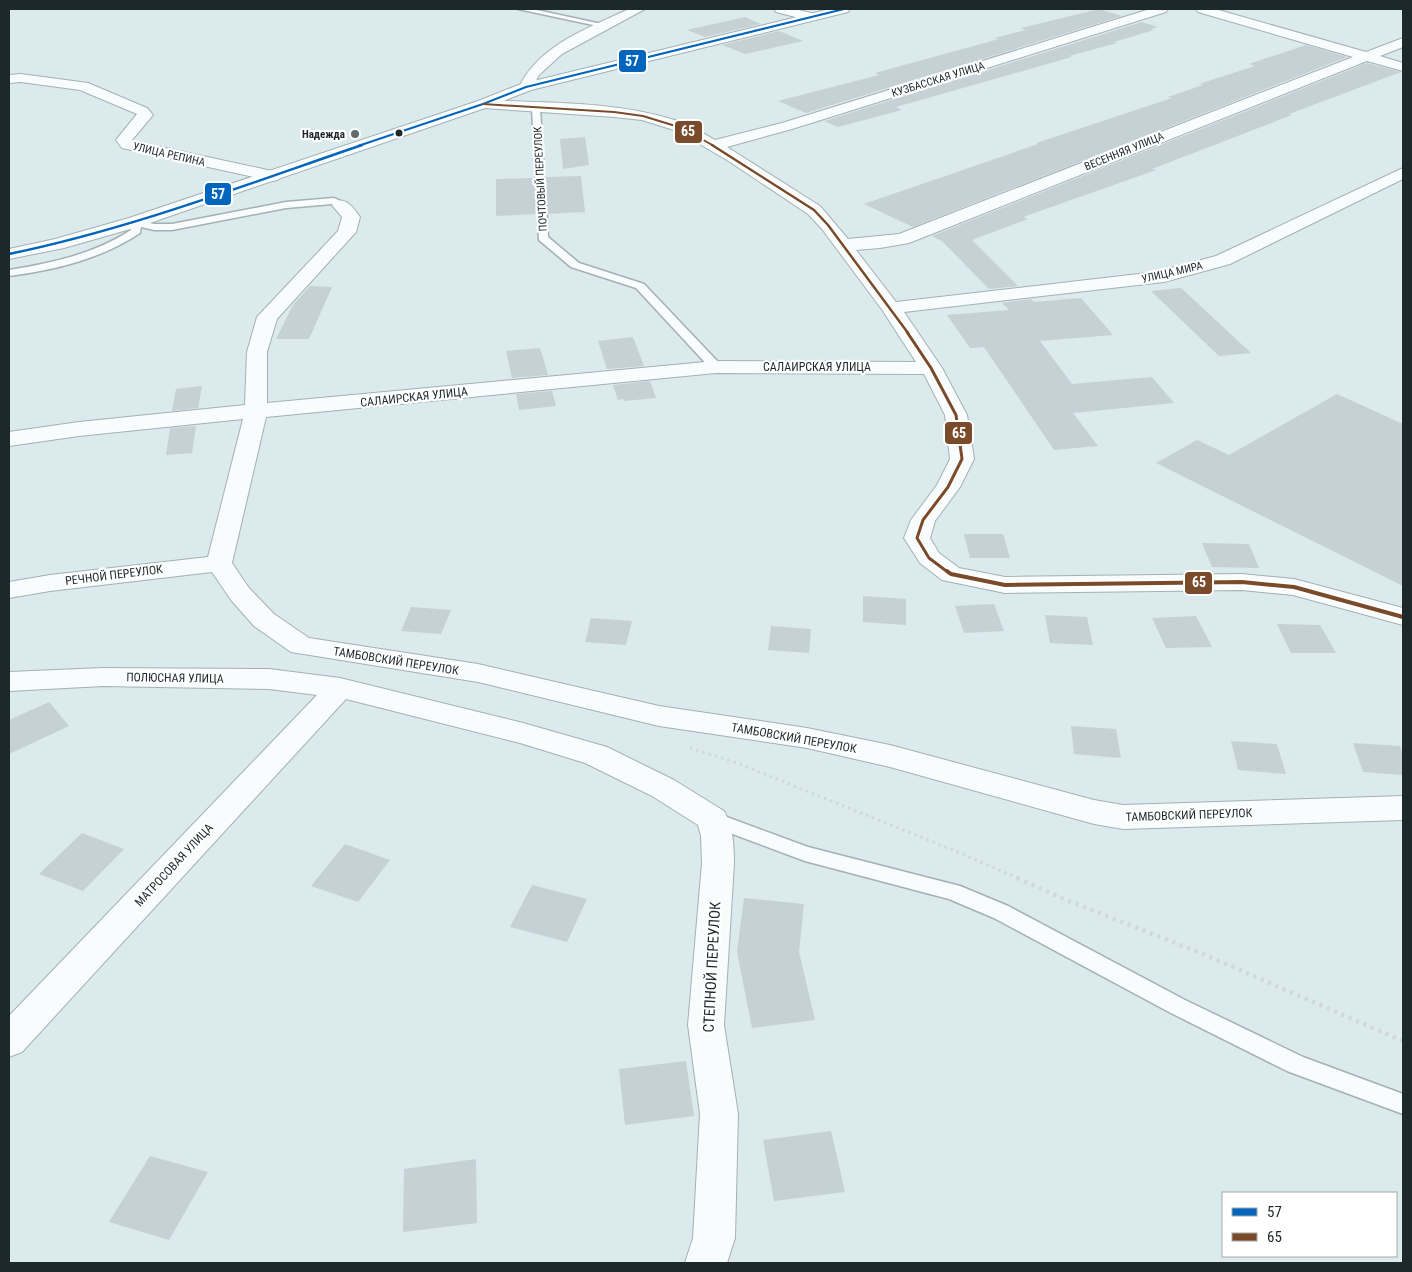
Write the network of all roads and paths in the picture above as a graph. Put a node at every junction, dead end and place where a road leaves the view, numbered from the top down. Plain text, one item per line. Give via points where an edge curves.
1 (522, 9) edge
2 (639, 9) edge
3 (780, 9) edge
4 (844, 9) edge
5 (1162, 9) edge
6 (1202, 9) edge
7 (812, 17) junction
8 (607, 26) junction
9 (1403, 42) edge
10 (1364, 56) junction
11 (1403, 67) edge
12 (9, 79) edge
13 (526, 88) junction
14 (483, 104) junction
15 (536, 108) junction
16 (713, 146) junction
17 (1403, 173) edge
18 (272, 176) junction
19 (341, 205) joint
20 (135, 222) junction
21 (842, 245) junction
22 (9, 254) edge
23 (9, 273) edge
24 (892, 308) junction
25 (716, 367) junction
26 (931, 368) junction
27 (256, 411) junction
28 (9, 439) edge
29 (219, 563) junction
30 (9, 590) edge
31 (1403, 618) edge
32 (9, 682) edge
33 (340, 688) junction
34 (1403, 808) edge
35 (713, 819) junction
36 (9, 1041) edge
37 (1403, 1104) edge
38 (706, 1263) edge

1 - 8 lane
2 - 8 street
3 - 7 street
4 - 7 street
5 - 16 street, КУЗБАССКАЯ УЛИЦА via 788,126
6 - 10 street
7 - 13 street
8 - 13 street via 556,51 528,79
9 - 10 street, ВЕСЕННЯЯ УЛИЦА
10 - 11 street
10 - 21 street, ВЕСЕННЯЯ УЛИЦА via 903,239
12 - 18 street, УЛИЦА РЕПИНА via 83,86 142,111 145,115 142,121 124,140 128,145
13 - 14 street
14 - 15 street
14 - 18 street
15 - 16 street via 643,116 682,128
15 - 25 lane, ПОЧТОВЫЙ ПЕРЕУЛОК via 543,238 576,265 640,286
16 - 21 street via 814,210
17 - 24 street, УЛИЦА МИРА via 1224,260 1157,278
18 - 20 street
19 - 20 lane via 334,201 286,205 172,227
19 - 27 street via 351,217 347,232 267,317 257,352
20 - 22 street
20 - 23 lane via 136,231 112,245 35,270
21 - 24 street
24 - 26 street
25 - 26 street, САЛАИРСКАЯ УЛИЦА
25 - 27 street, САЛАИРСКАЯ УЛИЦА
26 - 31 street via 956,415 962,459 948,487 923,520 917,538 929,558 951,574 1005,585 1251,582 1294,587
27 - 28 street, САЛАИРСКАЯ УЛИЦА
27 - 29 street
29 - 30 street, РЕЧНОЙ ПЕРЕУЛОК
29 - 34 street, ТАМБОВСКИЙ ПЕРЕУЛОК via 240,594 264,620 301,646 478,673 659,716 807,738 890,756 1094,812 1123,817
32 - 33 street, ПОЛЮСНАЯ УЛИЦА via 103,676 268,679
33 - 35 street, ПОЛЮСНАЯ УЛИЦА via 523,733 596,755 664,788
33 - 36 street, МАТРОСОВАЯ УЛИЦА
35 - 37 lane via 805,854 953,892 1001,912 1177,1006 1295,1064
35 - 38 street, СТЕПНОЙ ПЕРЕУЛОК via 718,863 706,1025 719,1114 714,1238

